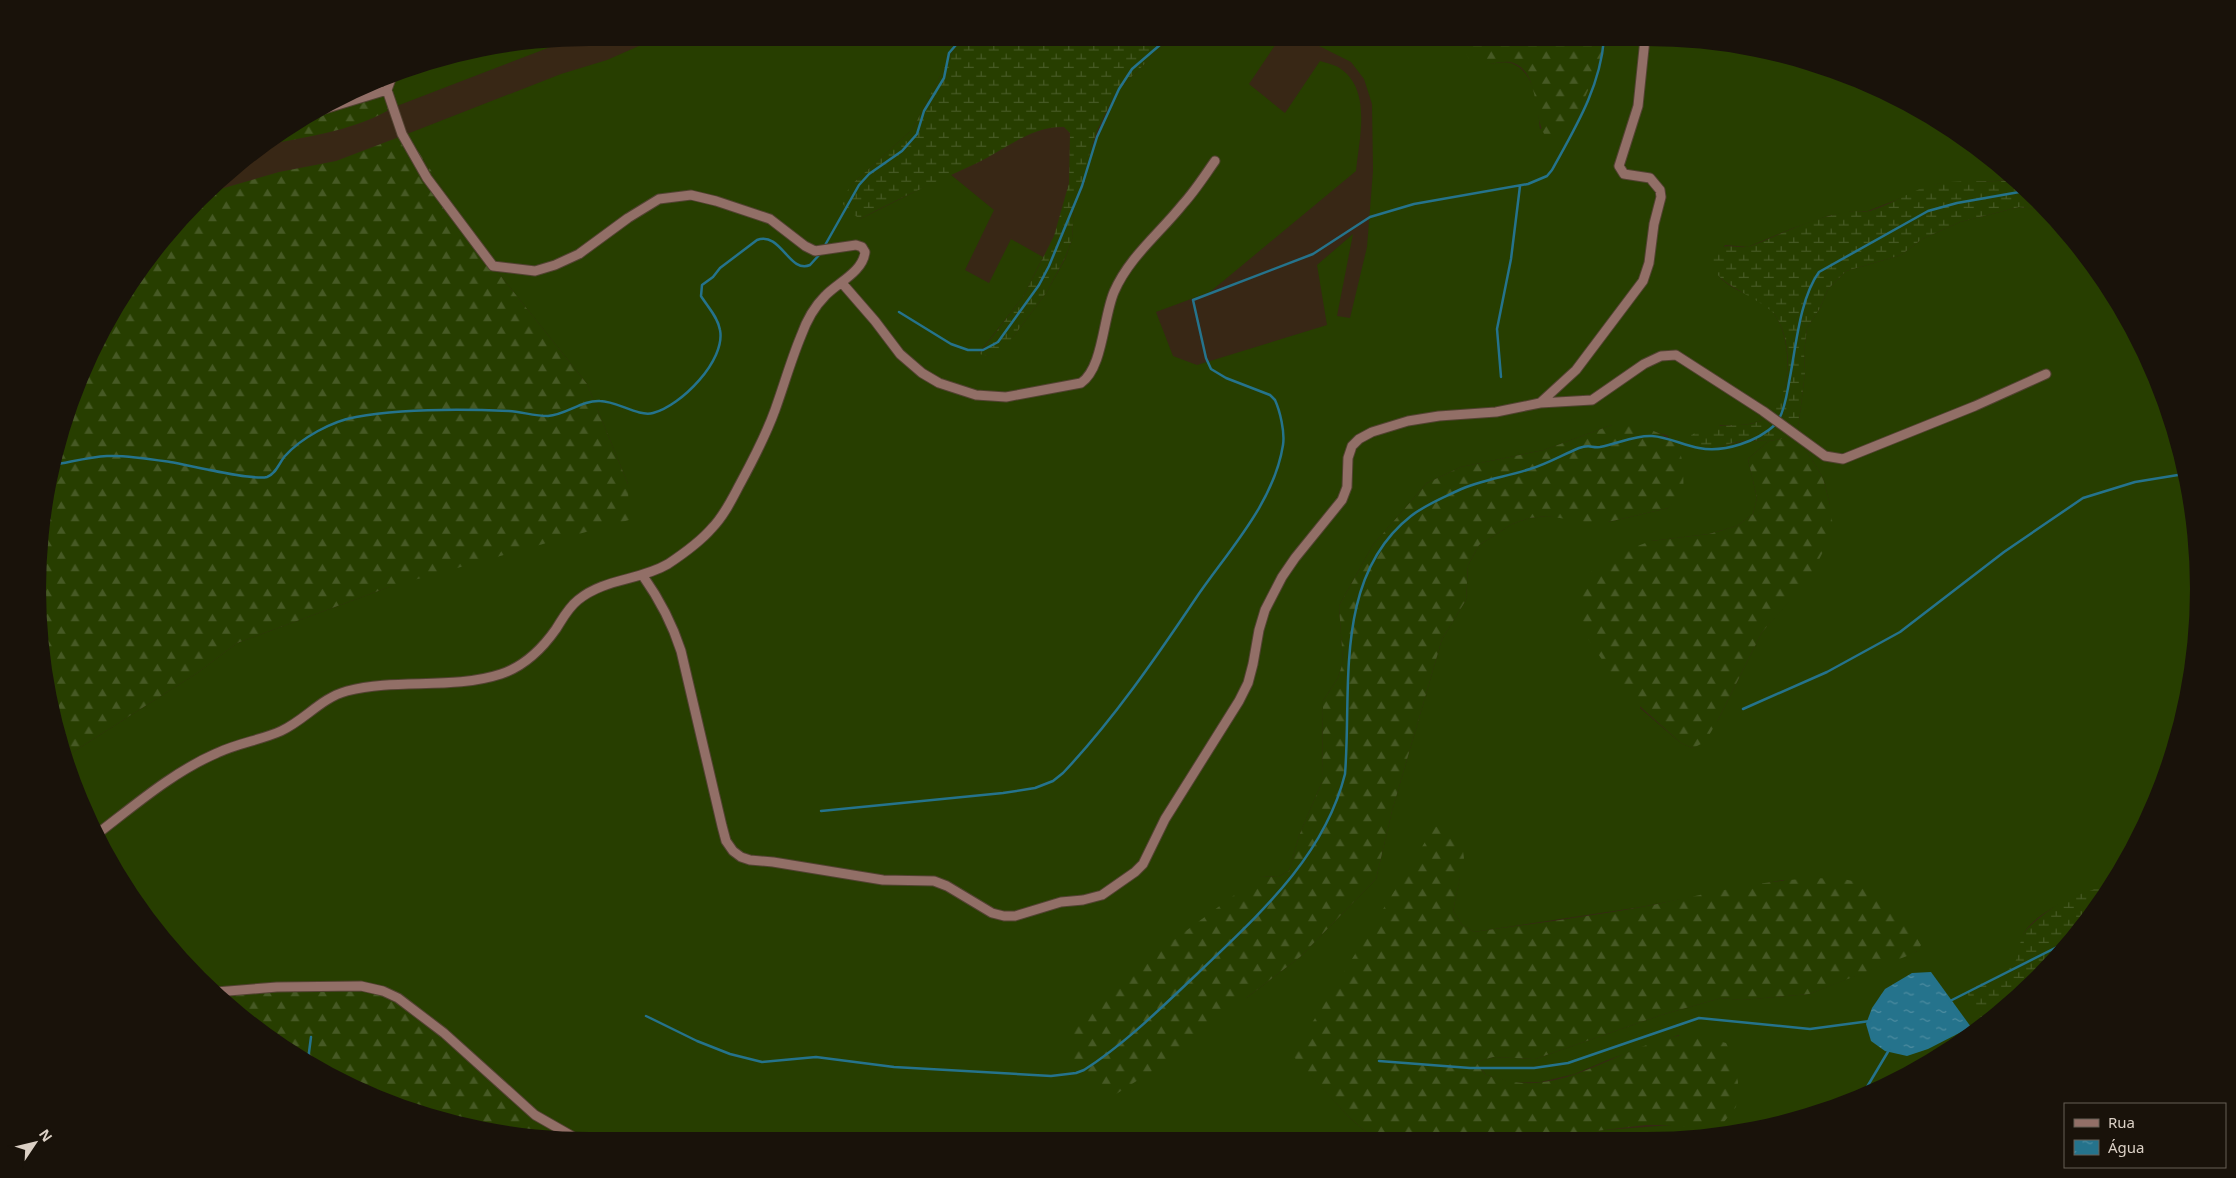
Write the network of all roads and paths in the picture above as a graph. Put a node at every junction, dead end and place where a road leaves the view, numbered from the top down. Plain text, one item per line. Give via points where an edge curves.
1 (1644, 46) edge
2 (389, 85) edge
3 (387, 90) junction
4 (353, 100) edge
5 (1215, 161) dead end
6 (842, 283) junction
7 (2046, 374) dead end
8 (1540, 403) junction
9 (643, 576) junction
10 (103, 830) edge
11 (225, 991) edge
12 (563, 1131) edge

1 - 8 street via 1638,106 1619,166 1624,174 1650,178 1660,190 1647,273 1576,370
2 - 3 street
3 - 4 street
3 - 6 street via 402,134 427,178 493,266 535,271 555,265 578,254 628,218 660,200 691,196 770,219 815,250 845,245 862,247 864,259
5 - 6 street via 1184,204 1120,279 1106,314 1097,363 1088,379 1081,383 1006,397 976,394 939,383 900,354
6 - 9 street via 823,298 810,316 774,412 721,516 685,552
7 - 8 street via 1843,459 1825,456 1676,355 1661,356 1644,364 1592,400
8 - 9 street via 1496,412 1408,422 1358,439 1348,458 1347,487 1342,500 1282,577 1265,610 1248,683 1166,819 1143,864 1102,895 1061,902 1016,916 992,913 934,881 883,880 810,870 750,860 732,851 722,826 673,626
9 - 10 street via 606,583 577,600 540,648 517,667 475,679 390,685 347,691 329,698 280,732 237,744 193,764
11 - 12 street via 352,986 383,991 398,998 444,1033 535,1115

